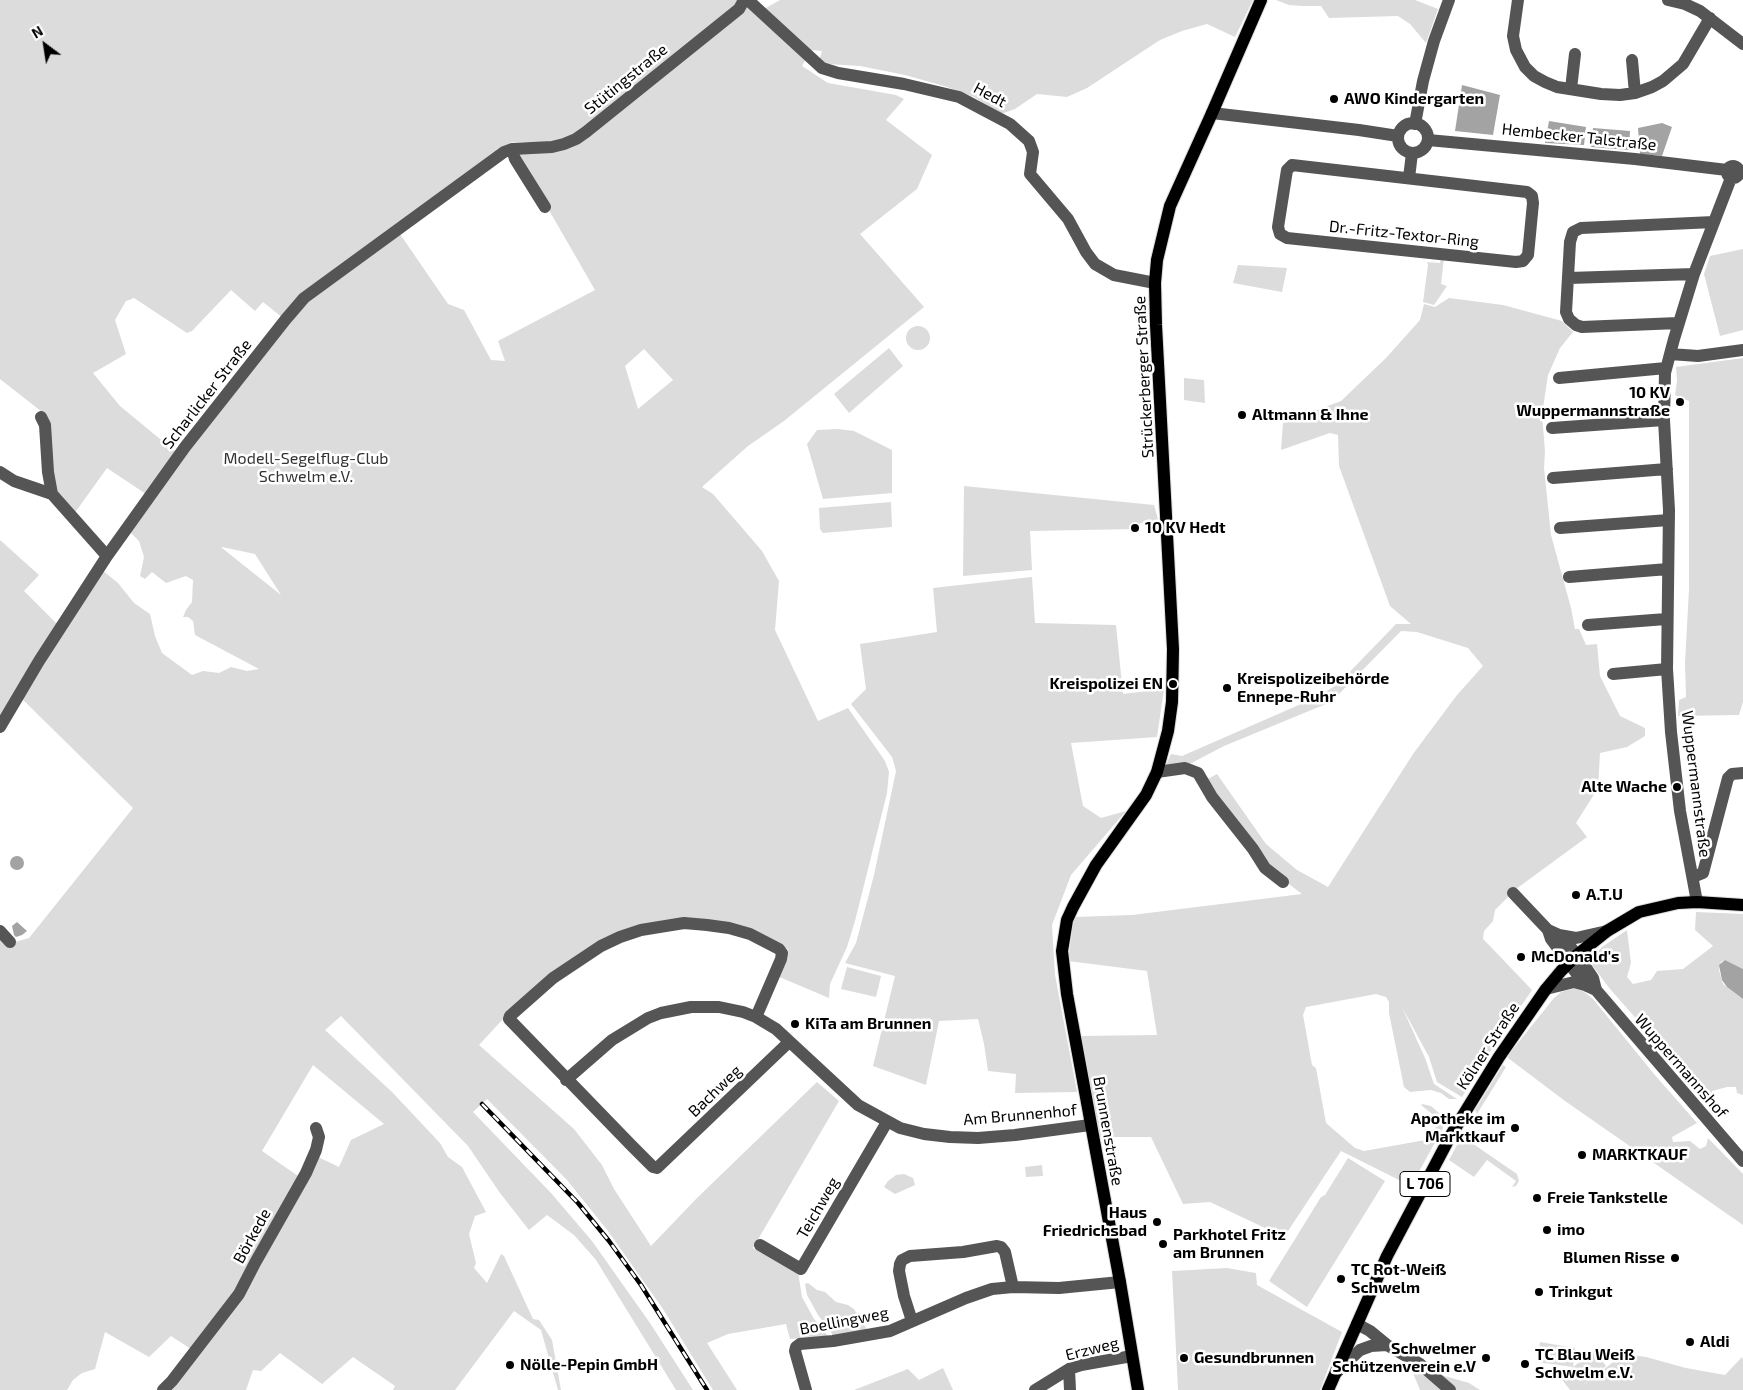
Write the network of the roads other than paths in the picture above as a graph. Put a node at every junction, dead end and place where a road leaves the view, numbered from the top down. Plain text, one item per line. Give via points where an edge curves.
1 (746, 0) edge
2 (1261, 0) edge
3 (1449, 0) edge
4 (1518, 0) edge
5 (1668, 0) edge
6 (1710, 18) junction
7 (1743, 44) edge
8 (1575, 54) dead end
9 (1632, 60) dead end
10 (1571, 89) junction
11 (1635, 93) junction
12 (1212, 114) junction
13 (1415, 124) junction
14 (1398, 136) junction
15 (1428, 140) junction
16 (512, 149) junction
17 (1412, 153) junction
18 (1743, 155) edge
19 (1735, 171) edge
20 (1409, 178) junction
21 (545, 207) dead end
22 (1714, 222) junction
23 (1694, 274) junction
24 (1569, 278) junction
25 (1155, 283) junction
26 (1678, 323) junction
27 (1743, 350) edge
28 (1670, 354) junction
29 (1666, 368) junction
30 (1559, 378) dead end
31 (41, 417) dead end
32 (1664, 420) junction
33 (1552, 428) dead end
34 (1667, 469) junction
35 (0, 472) edge
36 (1553, 478) dead end
37 (52, 494) junction
38 (1669, 520) junction
39 (1560, 528) dead end
40 (108, 556) junction
41 (1668, 570) junction
42 (1568, 577) dead end
43 (1666, 619) junction
44 (1588, 625) dead end
45 (1666, 669) junction
46 (1613, 674) dead end
47 (0, 727) edge
48 (1157, 772) junction
49 (1743, 773) edge
50 (1693, 877) junction
51 (1283, 882) dead end
52 (1513, 893) dead end
53 (1697, 902) junction
54 (1743, 905) edge
55 (1073, 907) joint
56 (0, 931) edge
57 (1606, 931) junction
58 (1553, 932) junction
59 (10, 942) dead end
60 (1572, 959) junction
61 (1590, 988) junction
62 (1546, 989) junction
63 (756, 1017) junction
64 (789, 1042) junction
65 (566, 1080) junction
66 (887, 1122) junction
67 (1090, 1125) junction
68 (316, 1128) dead end
69 (1743, 1161) edge
70 (760, 1245) dead end
71 (1120, 1282) junction
72 (1013, 1287) junction
73 (912, 1321) junction
74 (1356, 1324) junction
75 (1382, 1345) junction
76 (1132, 1356) junction
77 (1069, 1369) junction
78 (1335, 1373) junction
79 (163, 1390) edge
80 (806, 1390) edge
81 (1035, 1390) edge
82 (1070, 1390) edge
83 (1138, 1390) edge
84 (1328, 1390) edge
85 (1450, 1390) edge

1 - 16 street, Stütingstraße via 576,139 552,147
1 - 25 street, Hedt via 822,68 959,97 1010,124 1029,141 1033,152 1030,174 1068,219 1095,264 1114,275
2 - 12 main road, Strückerberger Straße
3 - 13 street via 1423,81
4 - 10 street via 1513,36 1525,67 1544,82
5 - 6 street via 1685,4
6 - 7 street
6 - 11 street via 1683,64 1663,81
8 - 10 street
9 - 11 street
10 - 11 street via 1620,95
12 - 14 street
12 - 25 main road, Strückerberger Straße via 1170,206
13 - 14 street via 1403,127
13 - 15 street via 1426,130
14 - 17 street via 1400,146
15 - 17 street via 1424,149
15 - 19 street, Hembecker Talstraße
16 - 21 street
16 - 40 street, Scharlicker Straße via 304,298 185,447
17 - 20 street
18 - 19 street, Wuppermannstraße
19 - 22 street, Wuppermannstraße
20 - 20 street, Dr.-Fritz-Textor-Ring via 1292,165 1287,170 1278,231 1287,238 1516,262 1526,258 1533,203 1530,194
22 - 23 street, Wuppermannstraße
22 - 24 street via 1581,228 1573,232 1570,242
23 - 24 street
23 - 26 street, Wuppermannstraße
24 - 26 street via 1566,312 1576,325
25 - 48 main road, Strückerberger Straße via 1173,666 1168,731
26 - 28 street, Wuppermannstraße
27 - 28 street via 1698,356
28 - 29 street, Wuppermannstraße
29 - 30 street
29 - 32 street, Wuppermannstraße
31 - 37 street via 45,426
32 - 33 street
32 - 34 street, Wuppermannstraße
34 - 36 street
34 - 38 street, Wuppermannstraße
35 - 37 street via 14,481
37 - 40 street
38 - 39 street
38 - 41 street, Wuppermannstraße
40 - 47 street, Scharlicker Straße
41 - 42 street
41 - 43 street, Wuppermannstraße
43 - 44 street
43 - 45 street, Wuppermannstraße
45 - 46 street
45 - 50 street, Wuppermannstraße via 1677,787
48 - 51 street via 1185,768 1198,773 1265,868
48 - 55 main road, Strückerberger Straße via 1146,795 1096,865
49 - 50 street via 1732,774 1728,778 1703,873
50 - 53 street, Wuppermannstraße
52 - 58 street, Wuppermannshof
53 - 54 main road, Kölner Straße / L 706
53 - 57 main road, Kölner Straße / L 706 via 1650,908
55 - 67 main road, Brunnenstraße via 1062,951
56 - 59 street
57 - 58 street via 1576,938
57 - 60 main road, Kölner Straße / L 706
58 - 60 street, Wuppermannshof via 1551,939
60 - 61 street, Wuppermannshof
60 - 62 main road, Kölner Straße / L 706
61 - 62 street via 1569,982
61 - 69 street, Wuppermannshof
62 - 74 main road, Kölner Straße / L 706 via 1499,1056 1451,1134 1387,1256
63 - 64 street, Am Brunnenhof via 776,1029
63 - 65 street, Am Brunnenhof via 719,1007 691,1007 661,1013 612,1040
63 - 65 street via 781,960 779,949 750,934 707,925 684,924 620,936 553,978 510,1016 511,1023
64 - 65 street, Bachweg via 658,1168 653,1167
64 - 66 street, Am Brunnenhof via 858,1105
66 - 67 street, Am Brunnenhof via 924,1134 959,1138 1015,1135
66 - 70 street, Teichweg via 801,1269
67 - 71 main road, Brunnenstraße
68 - 79 street, Börkede via 319,1137 306,1173 239,1294
71 - 72 street, Boellingweg via 1060,1288
71 - 76 main road, Brunnenstraße
72 - 73 street, Boellingweg via 992,1289
72 - 73 street, Boellingweg via 1005,1252 1000,1247 910,1256 902,1260 899,1271
73 - 80 street, Boellingweg via 890,1331 798,1345 795,1350
74 - 75 street via 1364,1340
74 - 78 main road, L 706
75 - 78 street via 1358,1352
75 - 85 street via 1420,1364
76 - 77 street, Erzweg
76 - 83 main road, Brunnenstraße
77 - 81 street, Erzweg
77 - 82 street
78 - 84 main road, L 706

